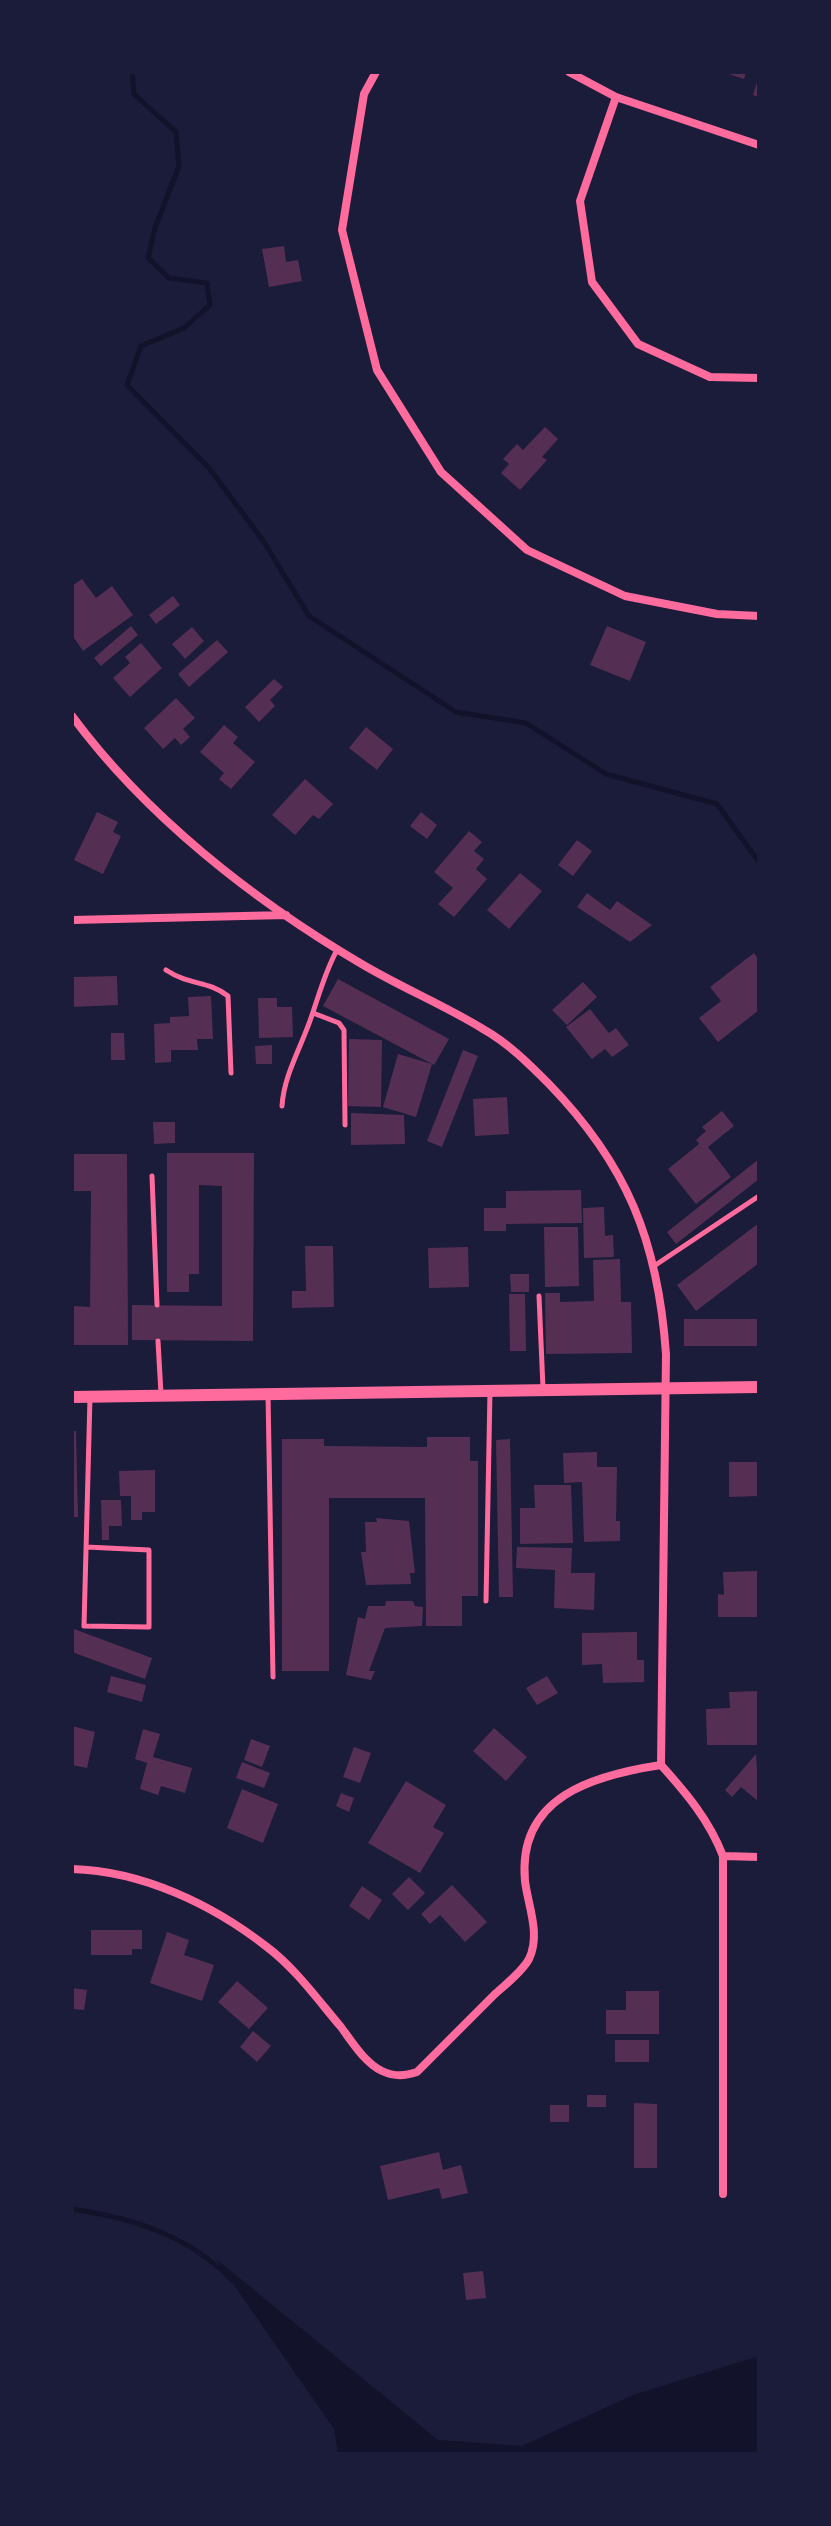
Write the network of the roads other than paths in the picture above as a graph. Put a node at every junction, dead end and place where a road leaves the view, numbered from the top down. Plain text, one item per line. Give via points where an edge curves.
1 (376, 72) edge
2 (569, 72) edge
3 (616, 97) junction
4 (759, 145) edge
5 (759, 378) edge
6 (759, 616) edge
7 (72, 716) edge
8 (286, 915) junction
9 (72, 920) edge
10 (337, 949) junction
11 (166, 970) dead end
12 (313, 1013) junction
13 (231, 1073) dead end
14 (282, 1106) dead end
15 (345, 1125) dead end
16 (152, 1176) dead end
17 (759, 1196) edge
18 (653, 1266) junction
19 (539, 1296) dead end
20 (157, 1305) dead end
21 (158, 1341) dead end
22 (667, 1387) junction
23 (759, 1387) edge
24 (543, 1389) junction
25 (490, 1390) junction
26 (268, 1393) junction
27 (161, 1395) junction
28 (90, 1396) junction
29 (72, 1397) edge
30 (86, 1547) junction
31 (486, 1601) dead end
32 (273, 1677) dead end
33 (661, 1765) junction
34 (723, 1856) junction
35 (759, 1857) edge
36 (72, 1869) edge
37 (723, 2194) dead end

1 - 6 street via 364,94 342,230 377,370 441,472 527,550 625,596 717,614
2 - 3 street
3 - 4 street
3 - 5 street via 580,201 592,282 638,344 710,377
7 - 8 street via 185,837
8 - 9 street
8 - 10 street
10 - 12 lane
10 - 18 street via 485,1029 519,1054 601,1142 629,1191
11 - 13 lane via 185,983 216,986 228,996
12 - 14 lane via 286,1080
12 - 15 lane via 344,1030
16 - 20 lane
17 - 18 lane
18 - 22 street
19 - 24 lane
21 - 27 lane
22 - 23 street
22 - 24 street
22 - 33 street
24 - 25 street
25 - 26 street
25 - 31 lane
26 - 27 street
26 - 32 lane
27 - 28 street
28 - 29 street
28 - 30 lane
30 - 30 lane via 84,1626 149,1627 149,1550
33 - 34 street via 690,1797
33 - 36 street via 580,1785 543,1815 533,1831 525,1879 532,1915 529,1959 417,2072 400,2077 381,2071 363,2055 310,1989 270,1949 232,1922 172,1891
34 - 35 street
34 - 37 street

